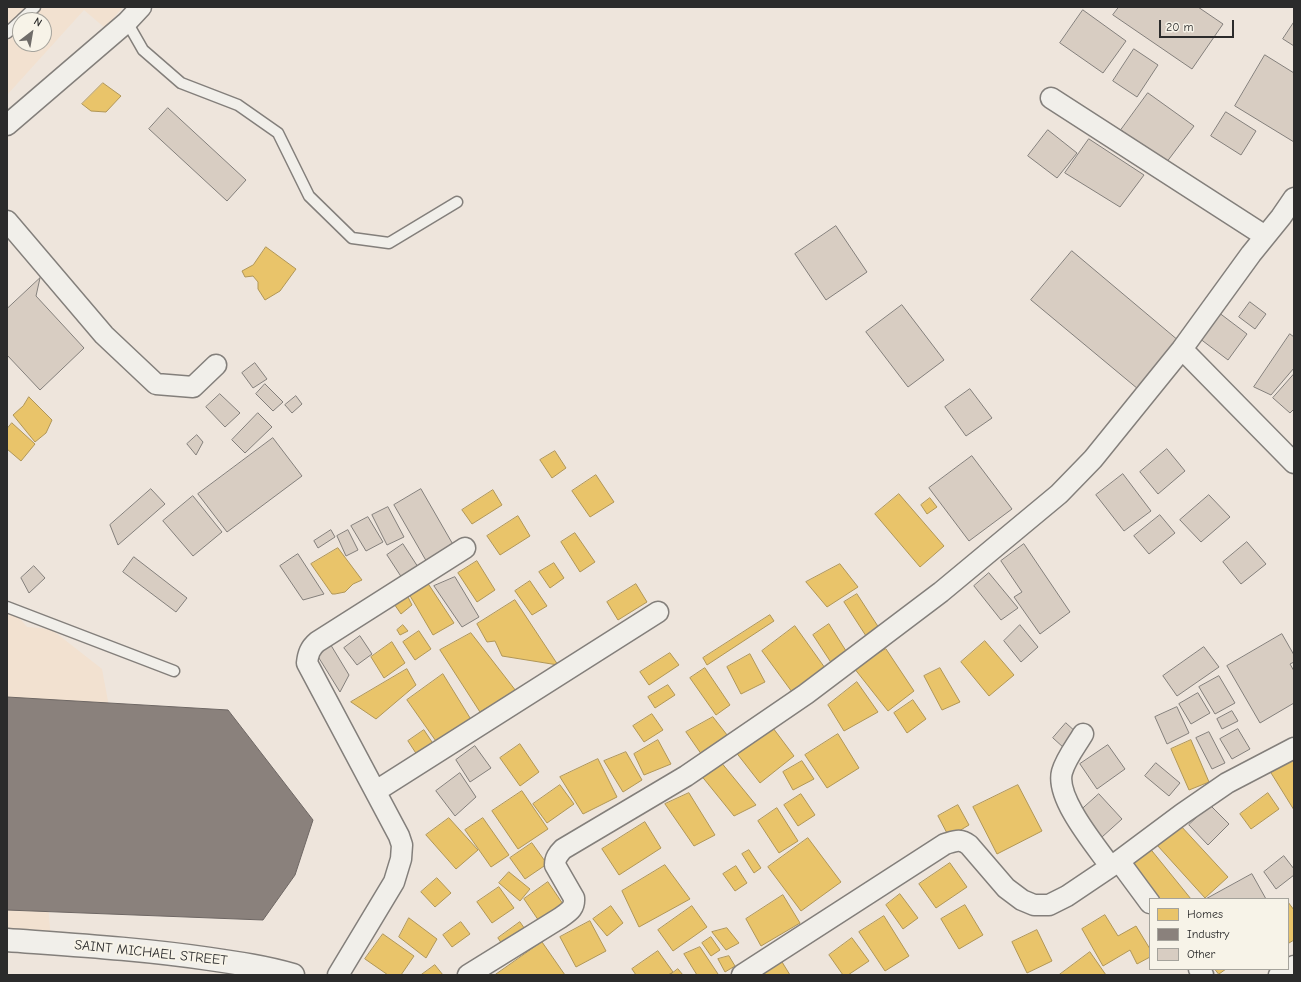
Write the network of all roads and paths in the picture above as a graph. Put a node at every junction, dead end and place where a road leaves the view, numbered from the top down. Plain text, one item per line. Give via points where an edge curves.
1 (141, 7) edge
2 (128, 22) junction
3 (1051, 98) dead end
4 (7, 125) edge
5 (1294, 198) edge
6 (457, 202) dead end
7 (7, 222) edge
8 (1287, 222) edge
9 (1265, 236) junction
10 (1182, 349) junction
11 (216, 365) dead end
12 (1294, 462) edge
13 (465, 548) dead end
14 (7, 607) edge
15 (658, 612) dead end
16 (174, 671) dead end
17 (1083, 734) dead end
18 (1294, 748) edge
19 (376, 791) junction
20 (1115, 864) junction
21 (1149, 902) edge
22 (7, 940) edge
23 (280, 973) edge
24 (338, 975) edge
25 (468, 975) edge
26 (743, 975) edge

1 - 2 street
2 - 4 street
2 - 6 lane via 143,50 181,83 238,105 278,133 309,196 352,238 389,243
3 - 9 street
5 - 8 street
7 - 11 street via 104,335 156,384 193,387
8 - 9 street
9 - 10 street
10 - 12 street
10 - 25 street via 1093,459 1059,494 941,592 806,694 686,776 563,849 558,854 555,865 574,898 573,908
13 - 19 street via 317,642 308,654 307,664
14 - 16 lane
15 - 19 street
17 - 20 street via 1061,774 1062,788 1073,814
18 - 20 street via 1227,783
19 - 24 street via 399,836 402,845 401,859 394,882
20 - 21 street
20 - 26 street via 1067,896 1049,905 1034,905 1006,888 969,845 958,840 945,844
22 - 23 street, SAINT MICHAEL STREET via 147,950 224,961

